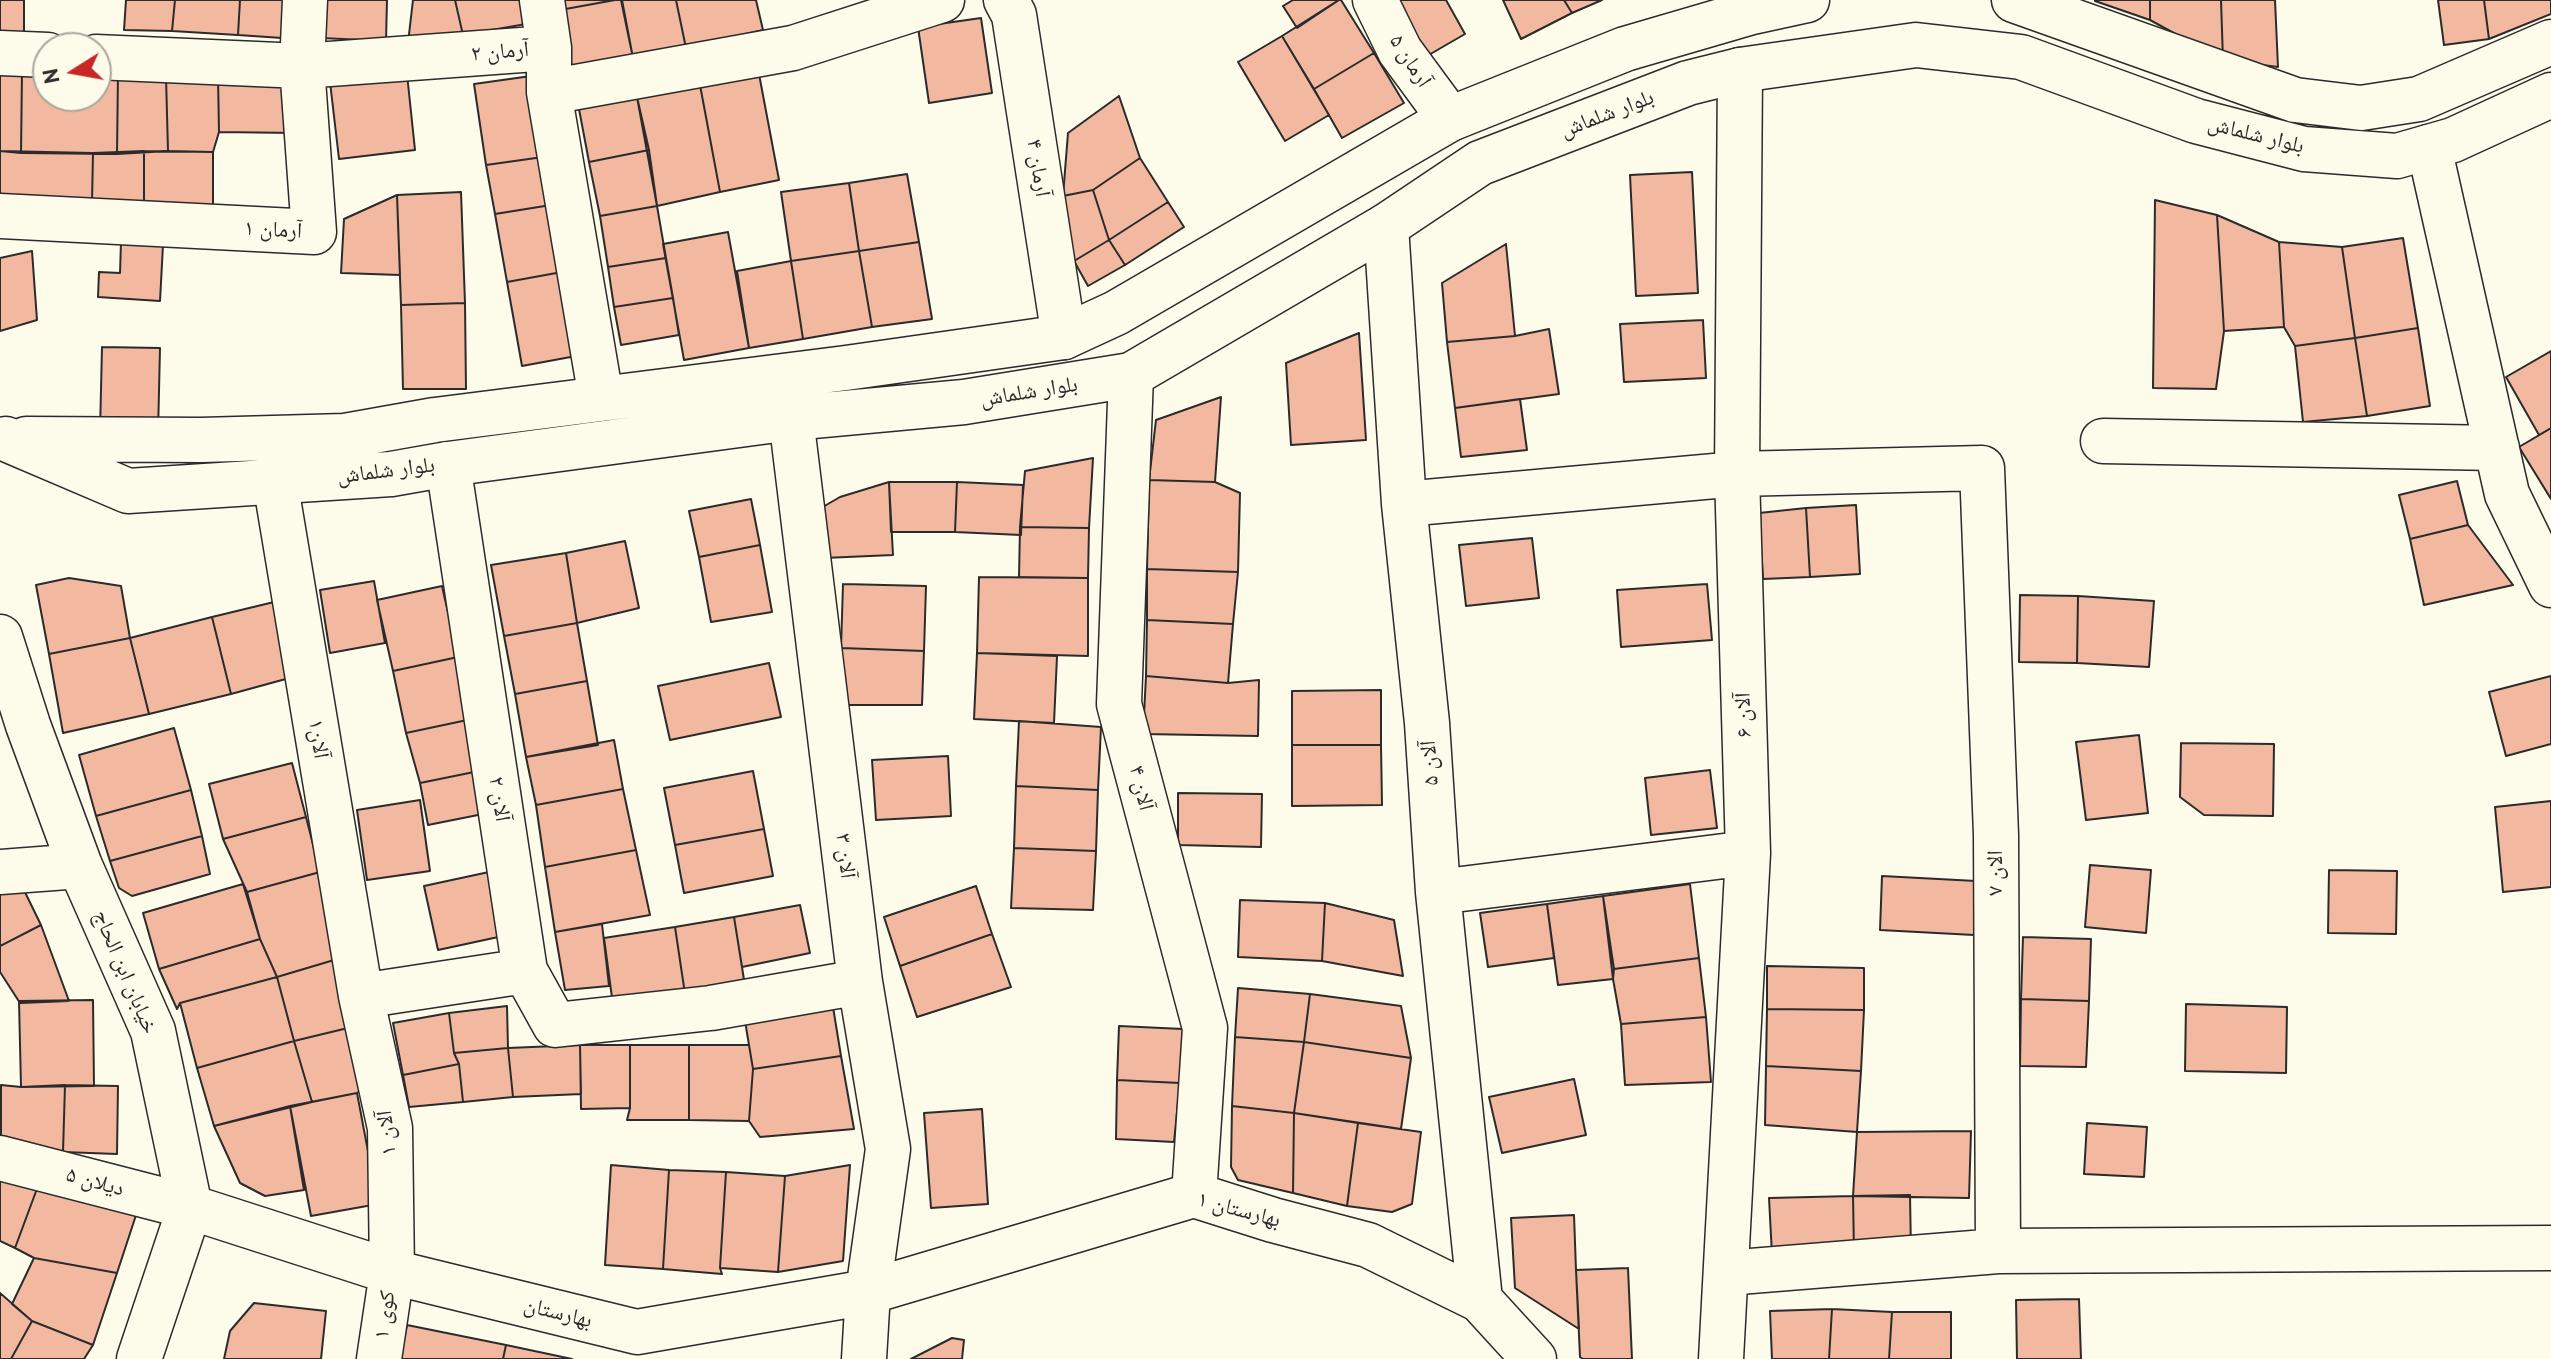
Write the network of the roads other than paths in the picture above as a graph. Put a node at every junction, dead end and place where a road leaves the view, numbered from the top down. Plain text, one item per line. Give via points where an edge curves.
1 (305, 0) edge
2 (542, 0) edge
3 (942, 0) edge
4 (1006, 0) edge
5 (1375, 0) edge
6 (1807, 0) edge
7 (2023, 1) edge
8 (1749, 6) edge
9 (2551, 42) edge
10 (549, 48) junction
11 (0, 53) edge
12 (32, 54) edge
13 (112, 58) edge
14 (302, 66) junction
15 (1740, 70) junction
16 (549, 92) junction
17 (2551, 95) edge
18 (1450, 119) junction
19 (2429, 147) junction
20 (0, 216) edge
21 (1386, 226) junction
22 (1064, 337) junction
23 (1131, 375) junction
24 (601, 398) junction
25 (791, 418) junction
26 (416, 424) junction
27 (3, 439) edge
28 (2103, 441) dead end
29 (2497, 448) junction
30 (448, 464) junction
31 (403, 472) junction
32 (1737, 474) junction
33 (275, 481) junction
34 (1404, 504) junction
35 (2551, 585) edge
36 (0, 637) edge
37 (1748, 853) junction
38 (80, 866) junction
39 (0, 872) edge
40 (1438, 892) junction
41 (525, 971) junction
42 (860, 982) junction
43 (361, 996) junction
44 (0, 1158) edge
45 (1194, 1195) junction
46 (190, 1207) junction
47 (2551, 1248) edge
48 (1998, 1251) junction
49 (392, 1272) junction
50 (1726, 1273) junction
51 (868, 1292) junction
52 (1505, 1337) edge
53 (636, 1346) edge
54 (139, 1359) edge
55 (379, 1359) edge
56 (864, 1359) edge
57 (1721, 1359) edge

1 - 14 street, آرمان ۱
2 - 10 street
3 - 16 street via 793,48
4 - 22 street, آرمان ۴ via 1014,15
5 - 18 street, آرمان ۵ via 1400,51
6 - 8 street, بلوار شلماش
7 - 9 street, بلوار شلماش via 2295,100 2361,108 2419,99
8 - 18 street, بلوار شلماش
10 - 14 street, آرمان ۲
10 - 16 street, آرمان ۲
11 - 12 street
13 - 14 street, آرمان ۲
14 - 20 street, آرمان ۱ via 314,232
15 - 19 street, بلوار شلماش via 1916,45 2021,57 2196,121 2304,149 2397,156
15 - 21 street, بلوار شلماش via 1688,83 1480,163
15 - 32 street, آلان ۶
16 - 24 street, آرمان ۲
17 - 19 street, بلوار شلماش
18 - 22 street, بلوار شلماش via 1116,313
19 - 29 street
21 - 23 street, بلوار شلماش
21 - 34 street, آلان ۵
22 - 24 street, بلوار شلماش
23 - 25 street, بلوار شلماش via 964,402
23 - 45 street, آلان ۴ via 1119,704 1205,1028
24 - 26 street, بلوار شلماش
25 - 30 street, بلوار شلماش
25 - 42 street, آلان ۳
26 - 27 street, بلوار شلماش via 345,436
26 - 30 street via 428,456
26 - 31 street via 411,458
27 - 33 street, بلوار شلماش via 128,491
28 - 29 street
29 - 35 street via 2507,494
30 - 31 street, بلوار شلماش
30 - 41 street, آلان ۲
31 - 33 street, بلوار شلماش
32 - 34 street
32 - 37 street, آلان ۶
32 - 48 street, الان ۷ via 1982,468 1996,835
33 - 43 street, آلان۱
34 - 40 street, آلان ۵
36 - 38 street, خیابان ابن الحاج
37 - 40 street
37 - 50 street, آلان ۶
38 - 39 street
38 - 46 street, خیابان ابن الحاج via 153,1031
40 - 52 street, آلان ۵
41 - 42 street via 555,1025 711,1008
41 - 43 street
42 - 51 street, آلان ۳ via 888,1149
43 - 49 street, آلان ۱ via 390,1128
44 - 46 street, دیلان ۵
45 - 51 street, بهارستان ۱
45 - 52 street, بهارستان ۱ via 1368,1245
46 - 49 street, بهارستان
46 - 54 street
47 - 48 street
48 - 50 street
49 - 53 street, بهارستان
49 - 55 street, کوی ۱
50 - 57 street, آلان ۶
51 - 53 street, بهارستان
51 - 56 street

